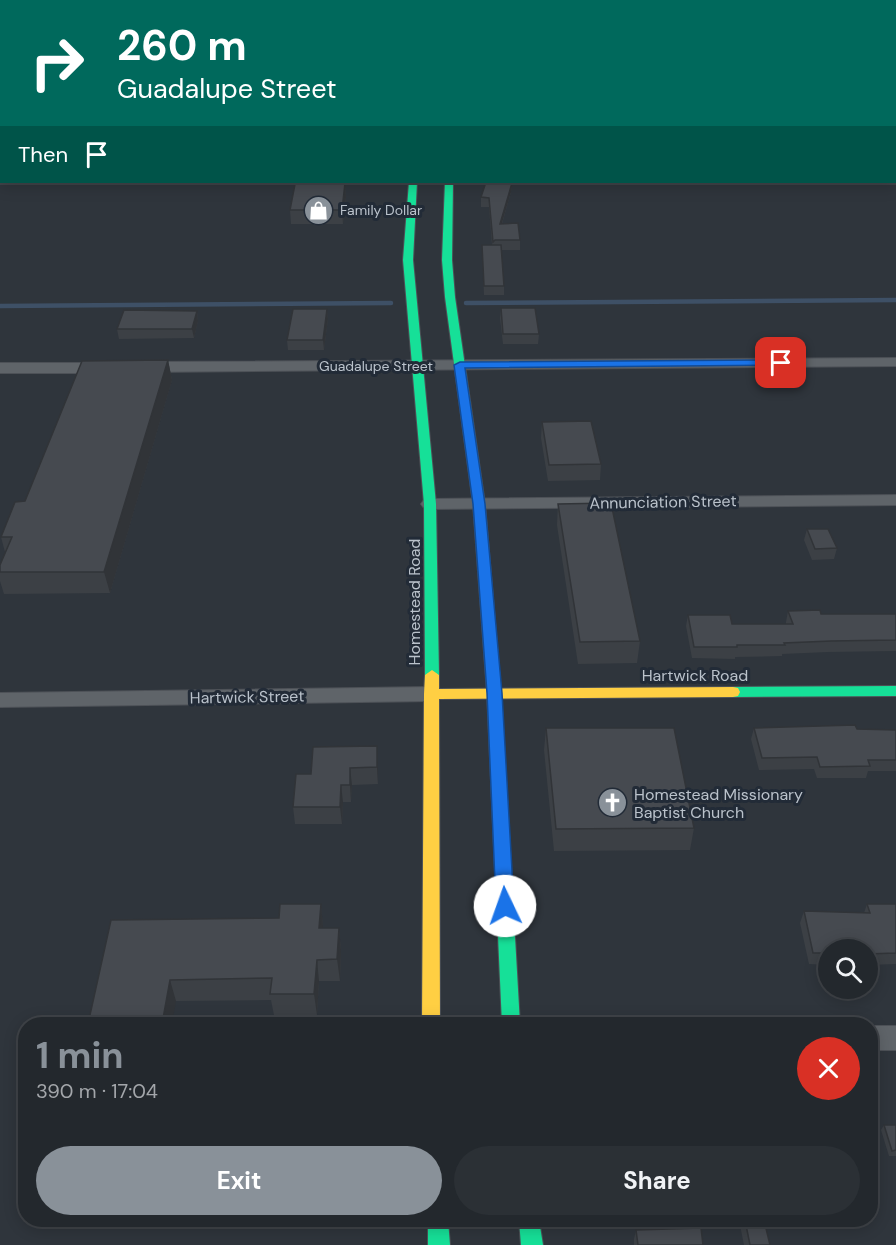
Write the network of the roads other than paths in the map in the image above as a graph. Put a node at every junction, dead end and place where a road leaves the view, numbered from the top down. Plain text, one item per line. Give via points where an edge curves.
1 (413, 183) edge
2 (449, 183) edge
3 (896, 362) edge
4 (417, 365) junction
5 (460, 365) junction
6 (0, 368) edge
7 (896, 500) edge
8 (429, 504) junction
9 (479, 504) junction
10 (896, 691) edge
11 (494, 693) junction
12 (431, 694) junction
13 (0, 700) edge
14 (431, 1017) edge
15 (511, 1017) edge
16 (878, 1038) edge
17 (896, 1038) edge
18 (439, 1227) edge
19 (530, 1227) edge
20 (440, 1245) edge
21 (532, 1245) edge

1 - 4 main road, Homestead Road
2 - 5 main road via 442,260
3 - 5 street, Guadalupe Street
4 - 5 street, Guadalupe Street
4 - 6 street, Guadalupe Street
4 - 8 main road, Homestead Road
5 - 9 main road
7 - 9 street, Annunciation Street
8 - 9 street, Annunciation Street
8 - 12 main road, Homestead Road
9 - 11 main road
10 - 11 main road, Hartwick Road
11 - 12 main road, Hartwick Street
11 - 15 main road
12 - 13 street, Hartwick Street
12 - 14 main road, Homestead Road
16 - 17 street
18 - 20 main road
19 - 21 main road

